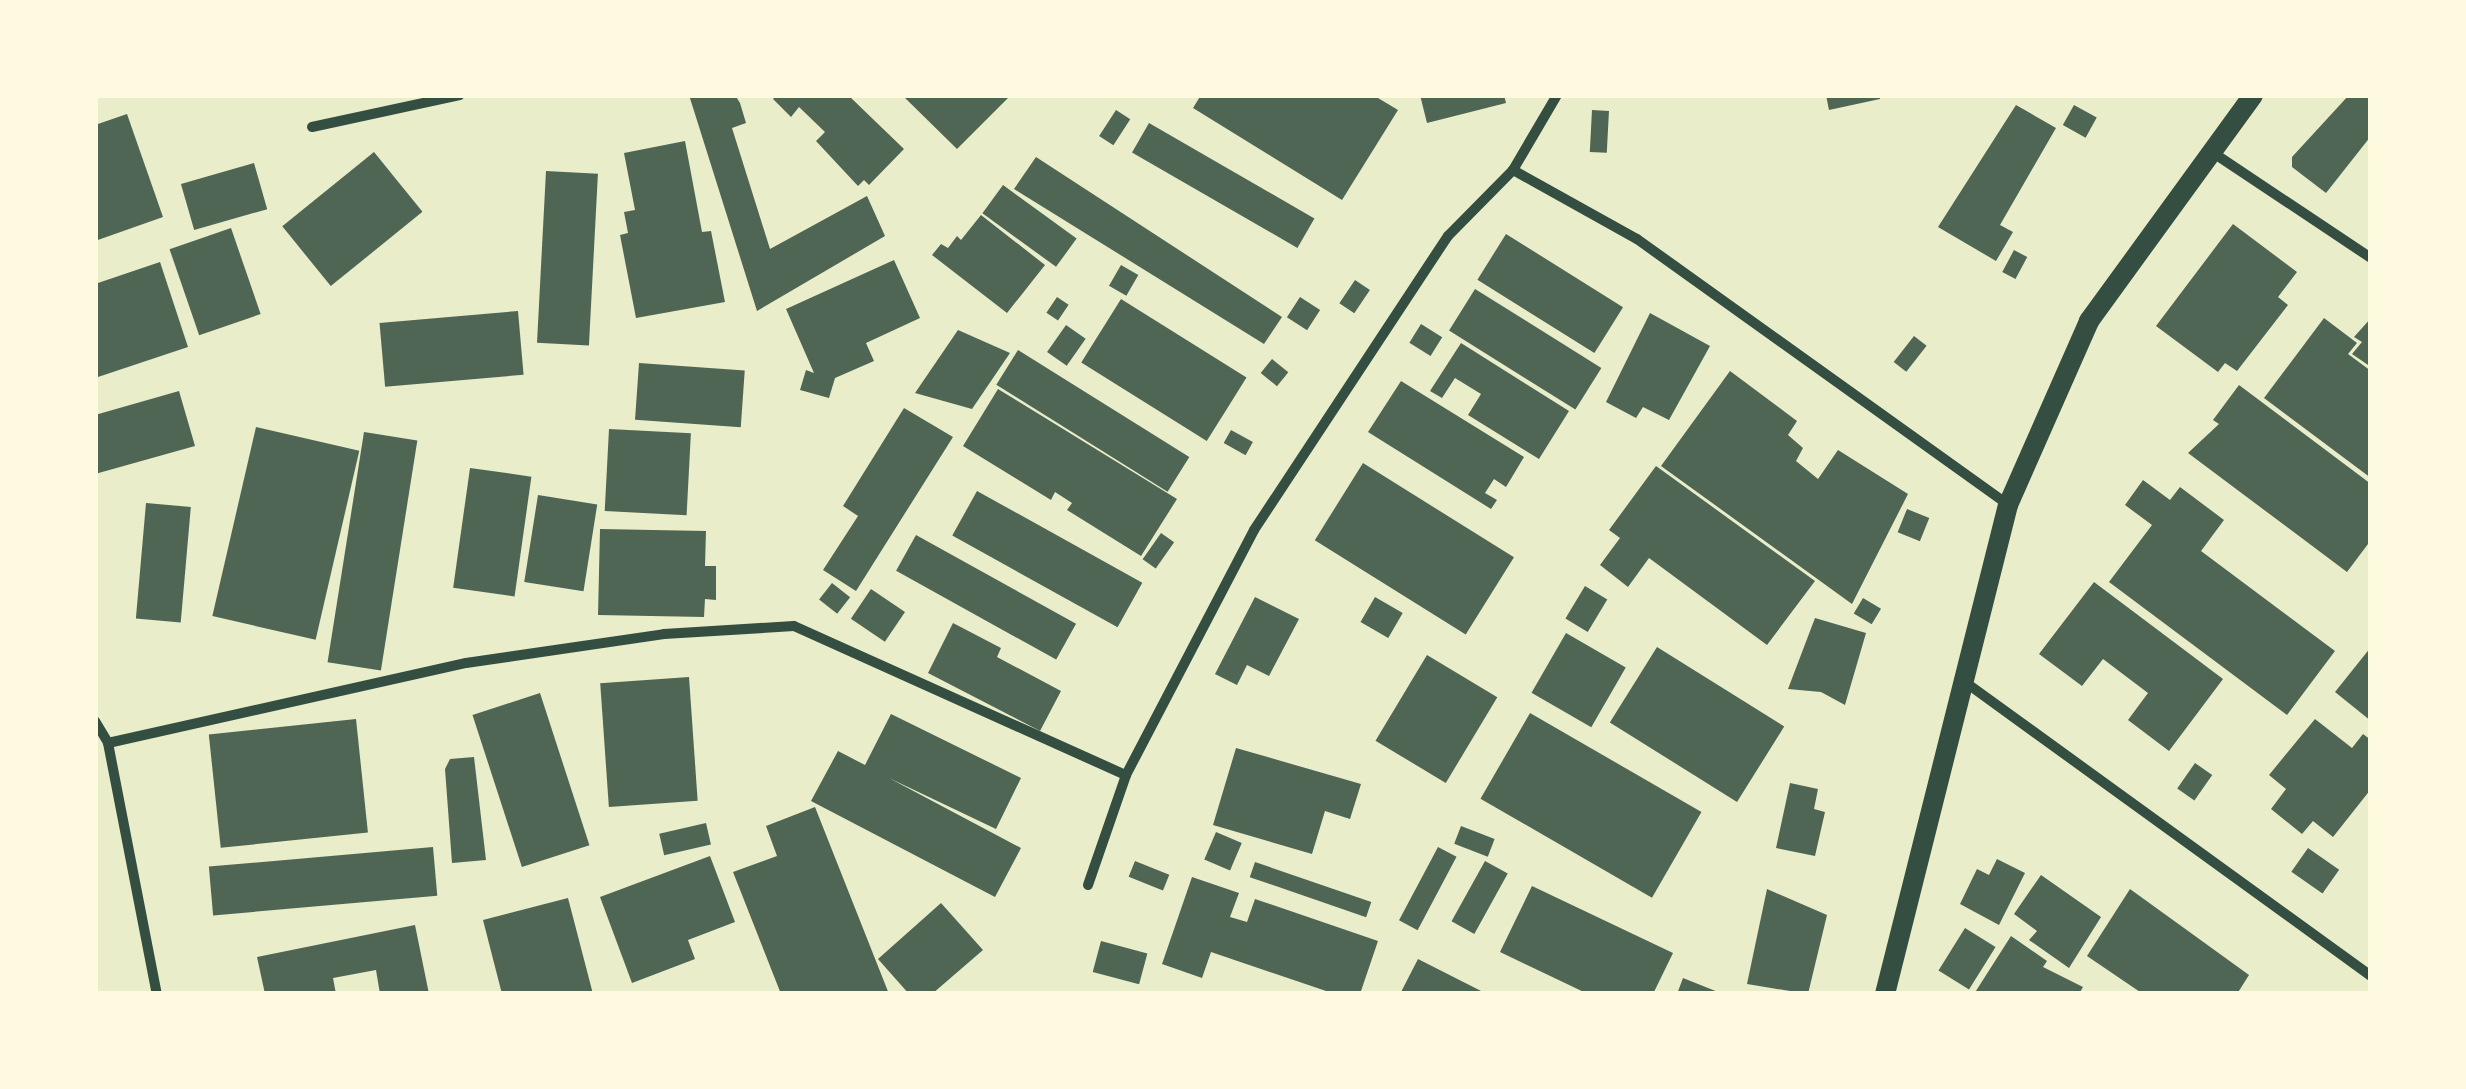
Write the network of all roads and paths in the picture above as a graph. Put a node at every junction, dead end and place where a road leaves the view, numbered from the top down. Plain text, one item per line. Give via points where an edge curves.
1 (460, 95) edge
2 (1557, 95) edge
3 (2253, 95) edge
4 (312, 127) dead end
5 (2208, 149) junction
6 (1513, 170) junction
7 (2371, 258) edge
8 (2008, 505) junction
9 (1965, 682) junction
10 (95, 721) edge
11 (108, 743) junction
12 (1126, 774) junction
13 (1088, 885) dead end
14 (2371, 976) edge
15 (158, 994) edge
16 (1885, 994) edge

1 - 4 street
2 - 6 street
3 - 5 main road
5 - 7 street
5 - 8 main road via 2089,321
6 - 8 street via 1637,239
6 - 12 street via 1448,236 1254,530
8 - 9 main road
9 - 14 street
9 - 16 main road
10 - 11 street
11 - 12 street via 466,663 664,634 794,626
11 - 15 street
12 - 13 street

